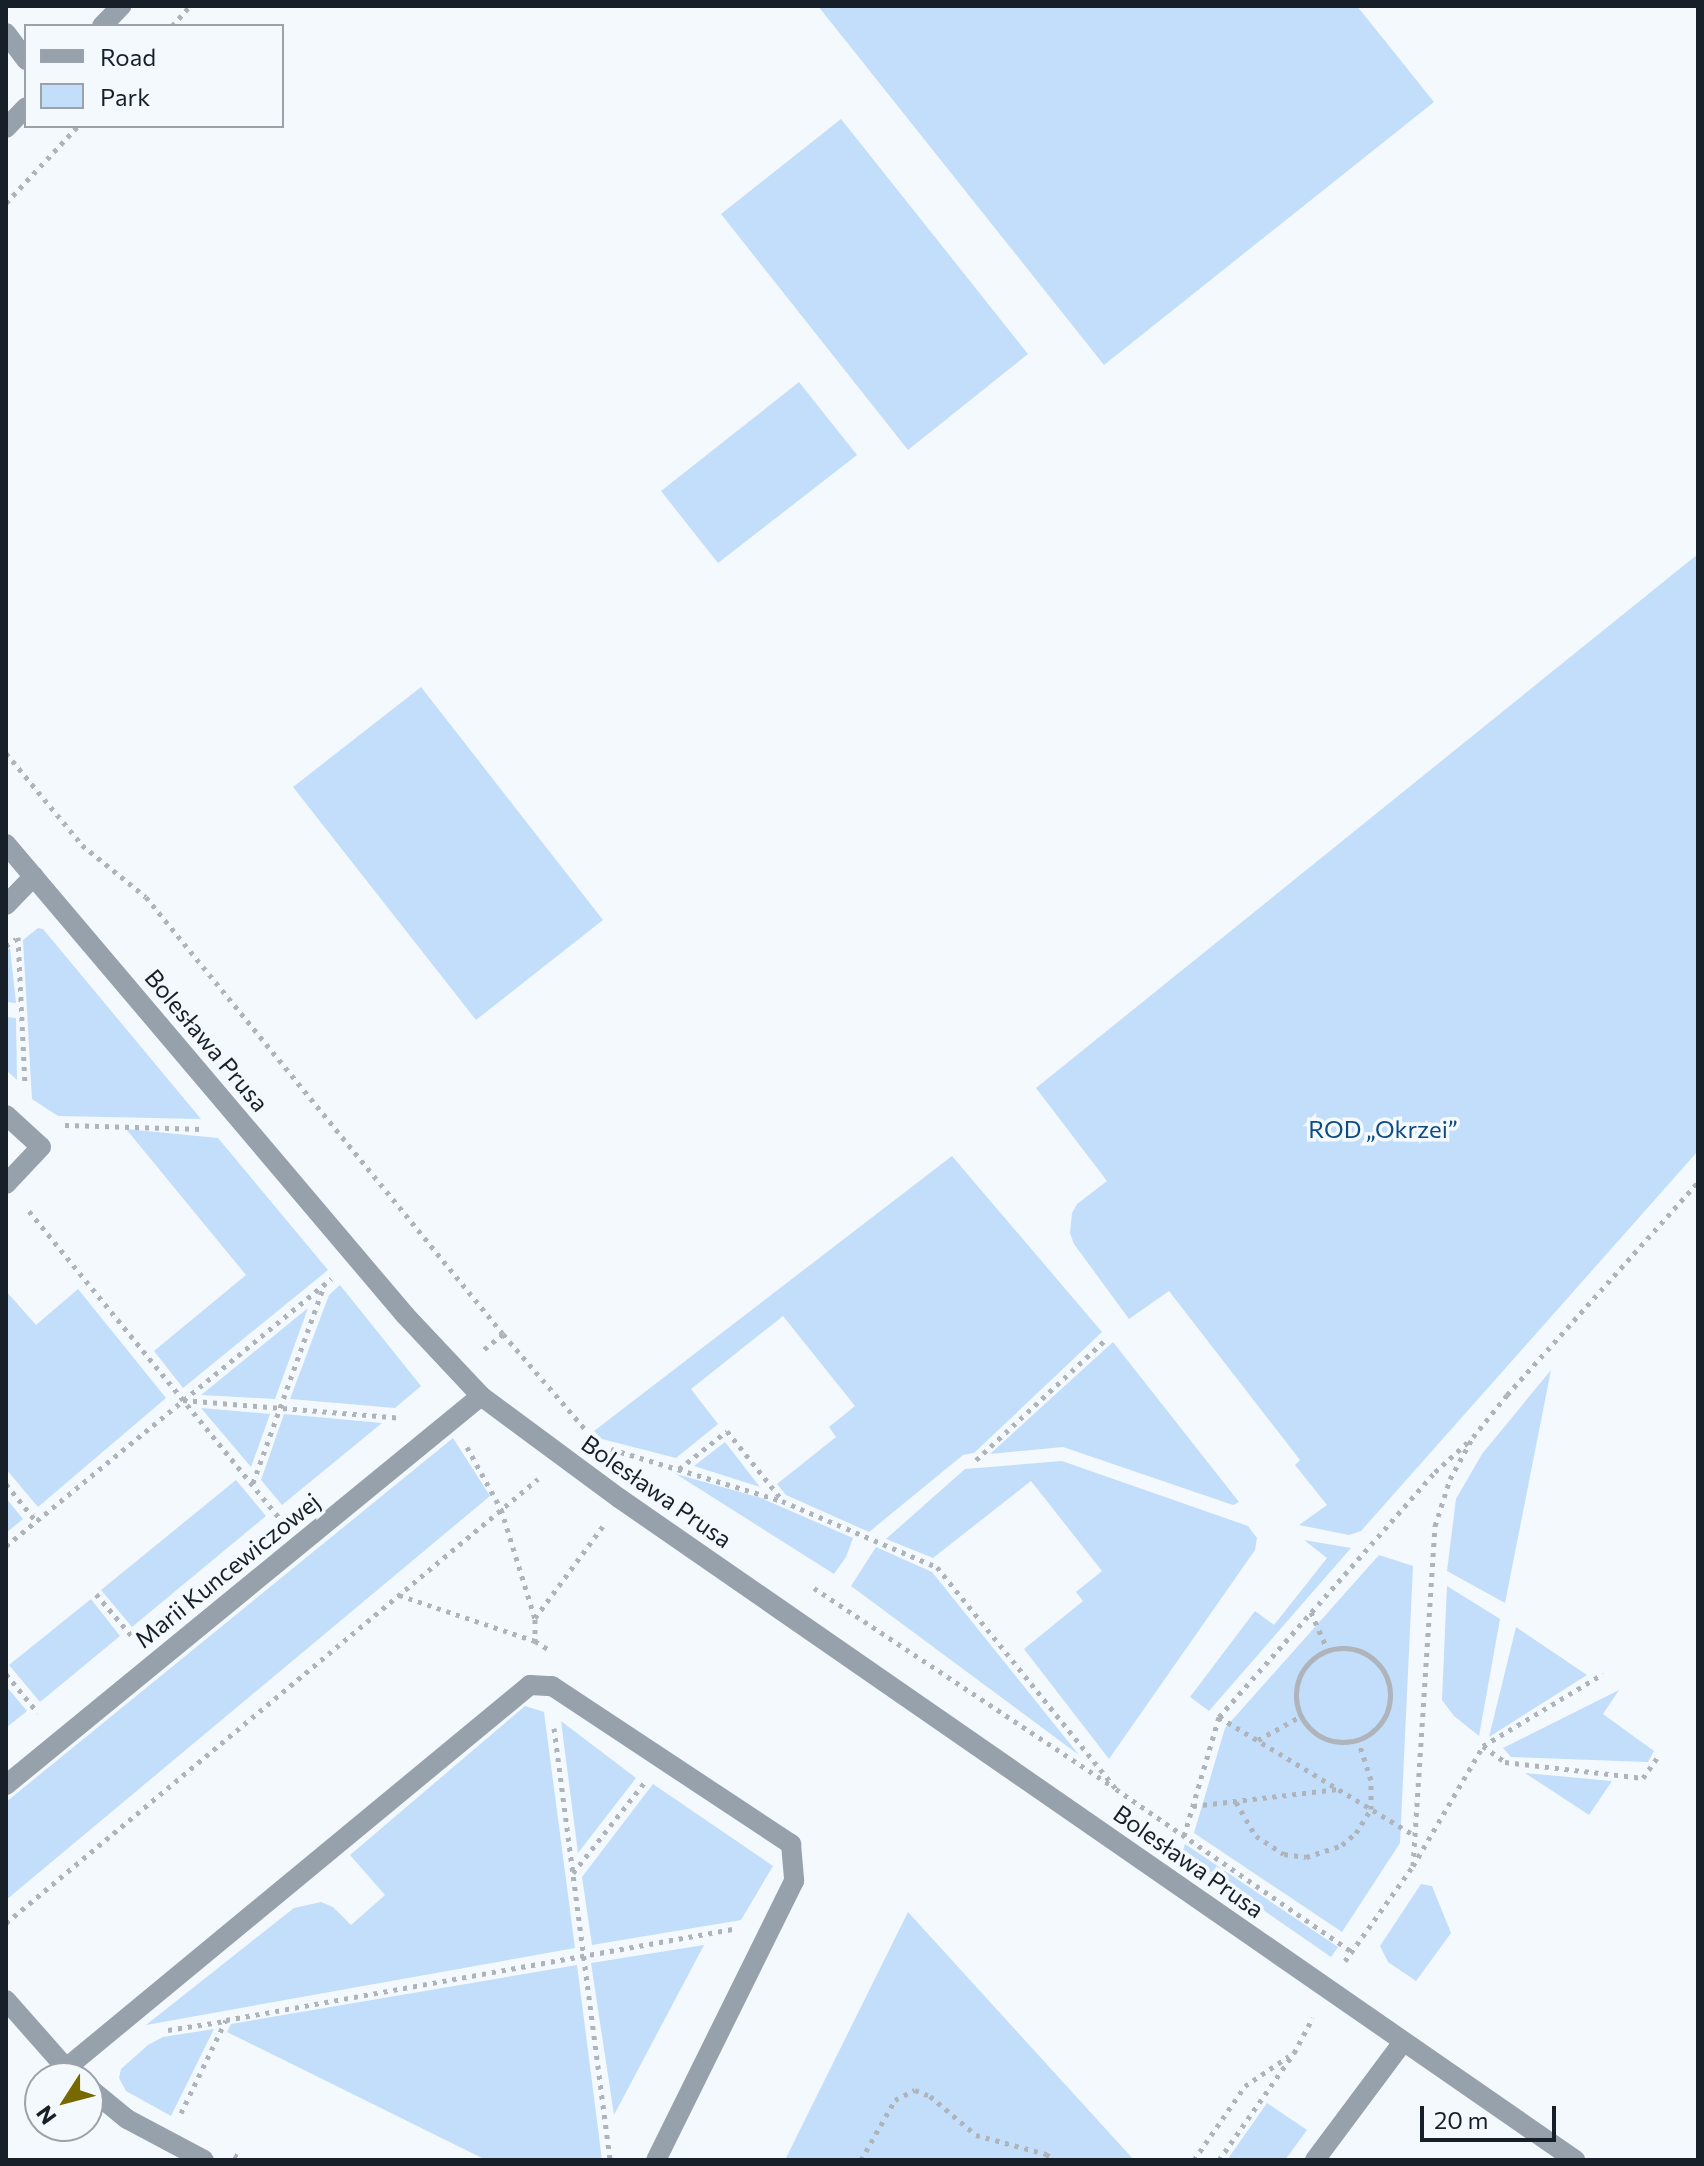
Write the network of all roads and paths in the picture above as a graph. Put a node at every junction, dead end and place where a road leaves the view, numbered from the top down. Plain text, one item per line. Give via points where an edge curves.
1 (121, 6) edge
2 (190, 6) edge
3 (104, 24) edge
4 (174, 24) edge
5 (6, 33) edge
6 (24, 57) edge
7 (24, 109) edge
8 (6, 128) edge
9 (76, 128) edge
10 (6, 203) edge
11 (6, 753) edge
12 (6, 844) edge
13 (34, 876) junction
14 (6, 905) edge
15 (25, 930) dead end
16 (16, 939) junction
17 (6, 946) edge
18 (26, 1102) dead end
19 (6, 1115) edge
20 (59, 1125) dead end
21 (205, 1129) dead end
22 (1698, 1182) edge
23 (6, 1184) edge
24 (29, 1211) dead end
25 (339, 1273) dead end
26 (324, 1286) junction
27 (503, 1334) junction
28 (1106, 1339) dead end
29 (471, 1360) dead end
30 (481, 1396) junction
31 (183, 1400) junction
32 (280, 1408) junction
33 (409, 1410) dead end
34 (400, 1418) junction
35 (388, 1428) dead end
36 (590, 1434) dead end
37 (1473, 1437) junction
38 (976, 1460) dead end
39 (626, 1462) dead end
40 (679, 1469) junction
41 (6, 1484) edge
42 (252, 1484) junction
43 (548, 1485) dead end
44 (782, 1501) junction
45 (291, 1507) dead end
46 (594, 1515) dead end
47 (279, 1517) junction
48 (36, 1521) junction
49 (266, 1526) dead end
50 (6, 1546) edge
51 (811, 1586) dead end
52 (96, 1594) dead end
53 (399, 1595) junction
54 (1311, 1612) junction
55 (535, 1619) dead end
56 (145, 1626) dead end
57 (132, 1636) junction
58 (535, 1641) dead end
59 (121, 1645) dead end
60 (1328, 1651) junction
61 (6, 1674) edge
62 (1603, 1674) dead end
63 (50, 1703) dead end
64 (38, 1713) junction
65 (1301, 1716) junction
66 (1219, 1717) junction
67 (27, 1721) dead end
68 (553, 1726) dead end
69 (1257, 1740) junction
70 (1358, 1740) junction
71 (1483, 1746) junction
72 (1659, 1755) dead end
73 (648, 1778) dead end
74 (6, 1785) edge
75 (1116, 1789) junction
76 (1338, 1789) junction
77 (1236, 1802) junction
78 (1193, 1806) junction
79 (1371, 1809) junction
80 (1414, 1835) junction
81 (1184, 1836) junction
82 (1413, 1866) junction
83 (573, 1874) junction
84 (6, 1923) edge
85 (734, 1929) dead end
86 (1352, 1952) junction
87 (583, 1956) junction
88 (1327, 1988) junction
89 (6, 2000) edge
90 (226, 2020) junction
91 (163, 2031) dead end
92 (1403, 2042) junction
93 (1294, 2053) junction
94 (60, 2062) edge
95 (85, 2062) edge
96 (104, 2100) edge
97 (175, 2126) dead end
98 (204, 2160) edge
99 (610, 2160) edge
100 (656, 2160) edge
101 (861, 2160) edge
102 (1055, 2160) edge
103 (1194, 2160) edge
104 (1219, 2160) edge
105 (1315, 2160) edge
106 (1575, 2160) edge

1 - 3 street
2 - 4 path
5 - 6 street
7 - 8 street
9 - 10 path
11 - 27 path via 82,845 146,897
12 - 13 street, Bolesława Prusa
13 - 14 street
13 - 30 street, Bolesława Prusa via 405,1315
15 - 16 path
16 - 17 path
16 - 18 path
19 - 23 street via 41,1147
20 - 21 path
22 - 37 path
24 - 31 path
25 - 26 path
26 - 31 path
26 - 32 path
27 - 29 path
27 - 36 path
28 - 38 path
30 - 74 street, Marii Kuncewiczowej
30 - 88 street, Bolesława Prusa via 619,1498
31 - 32 path
31 - 42 path
31 - 48 path
32 - 34 path
32 - 42 path
33 - 34 path
34 - 35 path
37 - 54 path via 1435,1472
37 - 80 path via 1450,1479 1435,1526
39 - 40 path via 599,1445
40 - 44 path
40 - 44 path via 727,1431
41 - 48 path
42 - 47 path
43 - 53 path via 536,1478
44 - 75 path via 937,1567
45 - 47 path
46 - 55 path via 606,1522
47 - 49 path
48 - 50 path
51 - 75 path
52 - 57 path
53 - 58 path
53 - 84 path
54 - 60 path
54 - 66 path
56 - 57 path
57 - 59 path
60 - 65 path via 1312,1658 1296,1685
60 - 70 path via 1360,1650 1378,1661 1386,1681 1390,1699 1385,1715 1376,1729
61 - 64 path
62 - 71 path
63 - 64 path
64 - 67 path
65 - 69 path
65 - 70 path via 1328,1742
66 - 69 path
66 - 78 path
68 - 83 path
69 - 76 path
70 - 79 path via 1371,1780
71 - 72 path via 1505,1762 1643,1778
71 - 82 path
73 - 83 path
75 - 81 path
76 - 77 path
76 - 79 path
77 - 78 path
77 - 79 path via 1246,1823 1268,1846 1306,1857 1342,1845
78 - 81 path
79 - 80 path
80 - 82 path
81 - 86 path
82 - 86 path
83 - 87 path
85 - 87 path
86 - 88 path
87 - 90 path
87 - 99 path
88 - 92 street, Bolesława Prusa
88 - 93 path
89 - 94 street
90 - 91 path
90 - 97 path
92 - 105 street
92 - 106 street, Bolesława Prusa
93 - 103 path via 1245,2086
93 - 104 path
95 - 100 street via 530,1685 552,1686 791,1844 794,1881
96 - 98 street via 127,2119
101 - 102 path via 895,2100 915,2090 930,2096 976,2135

